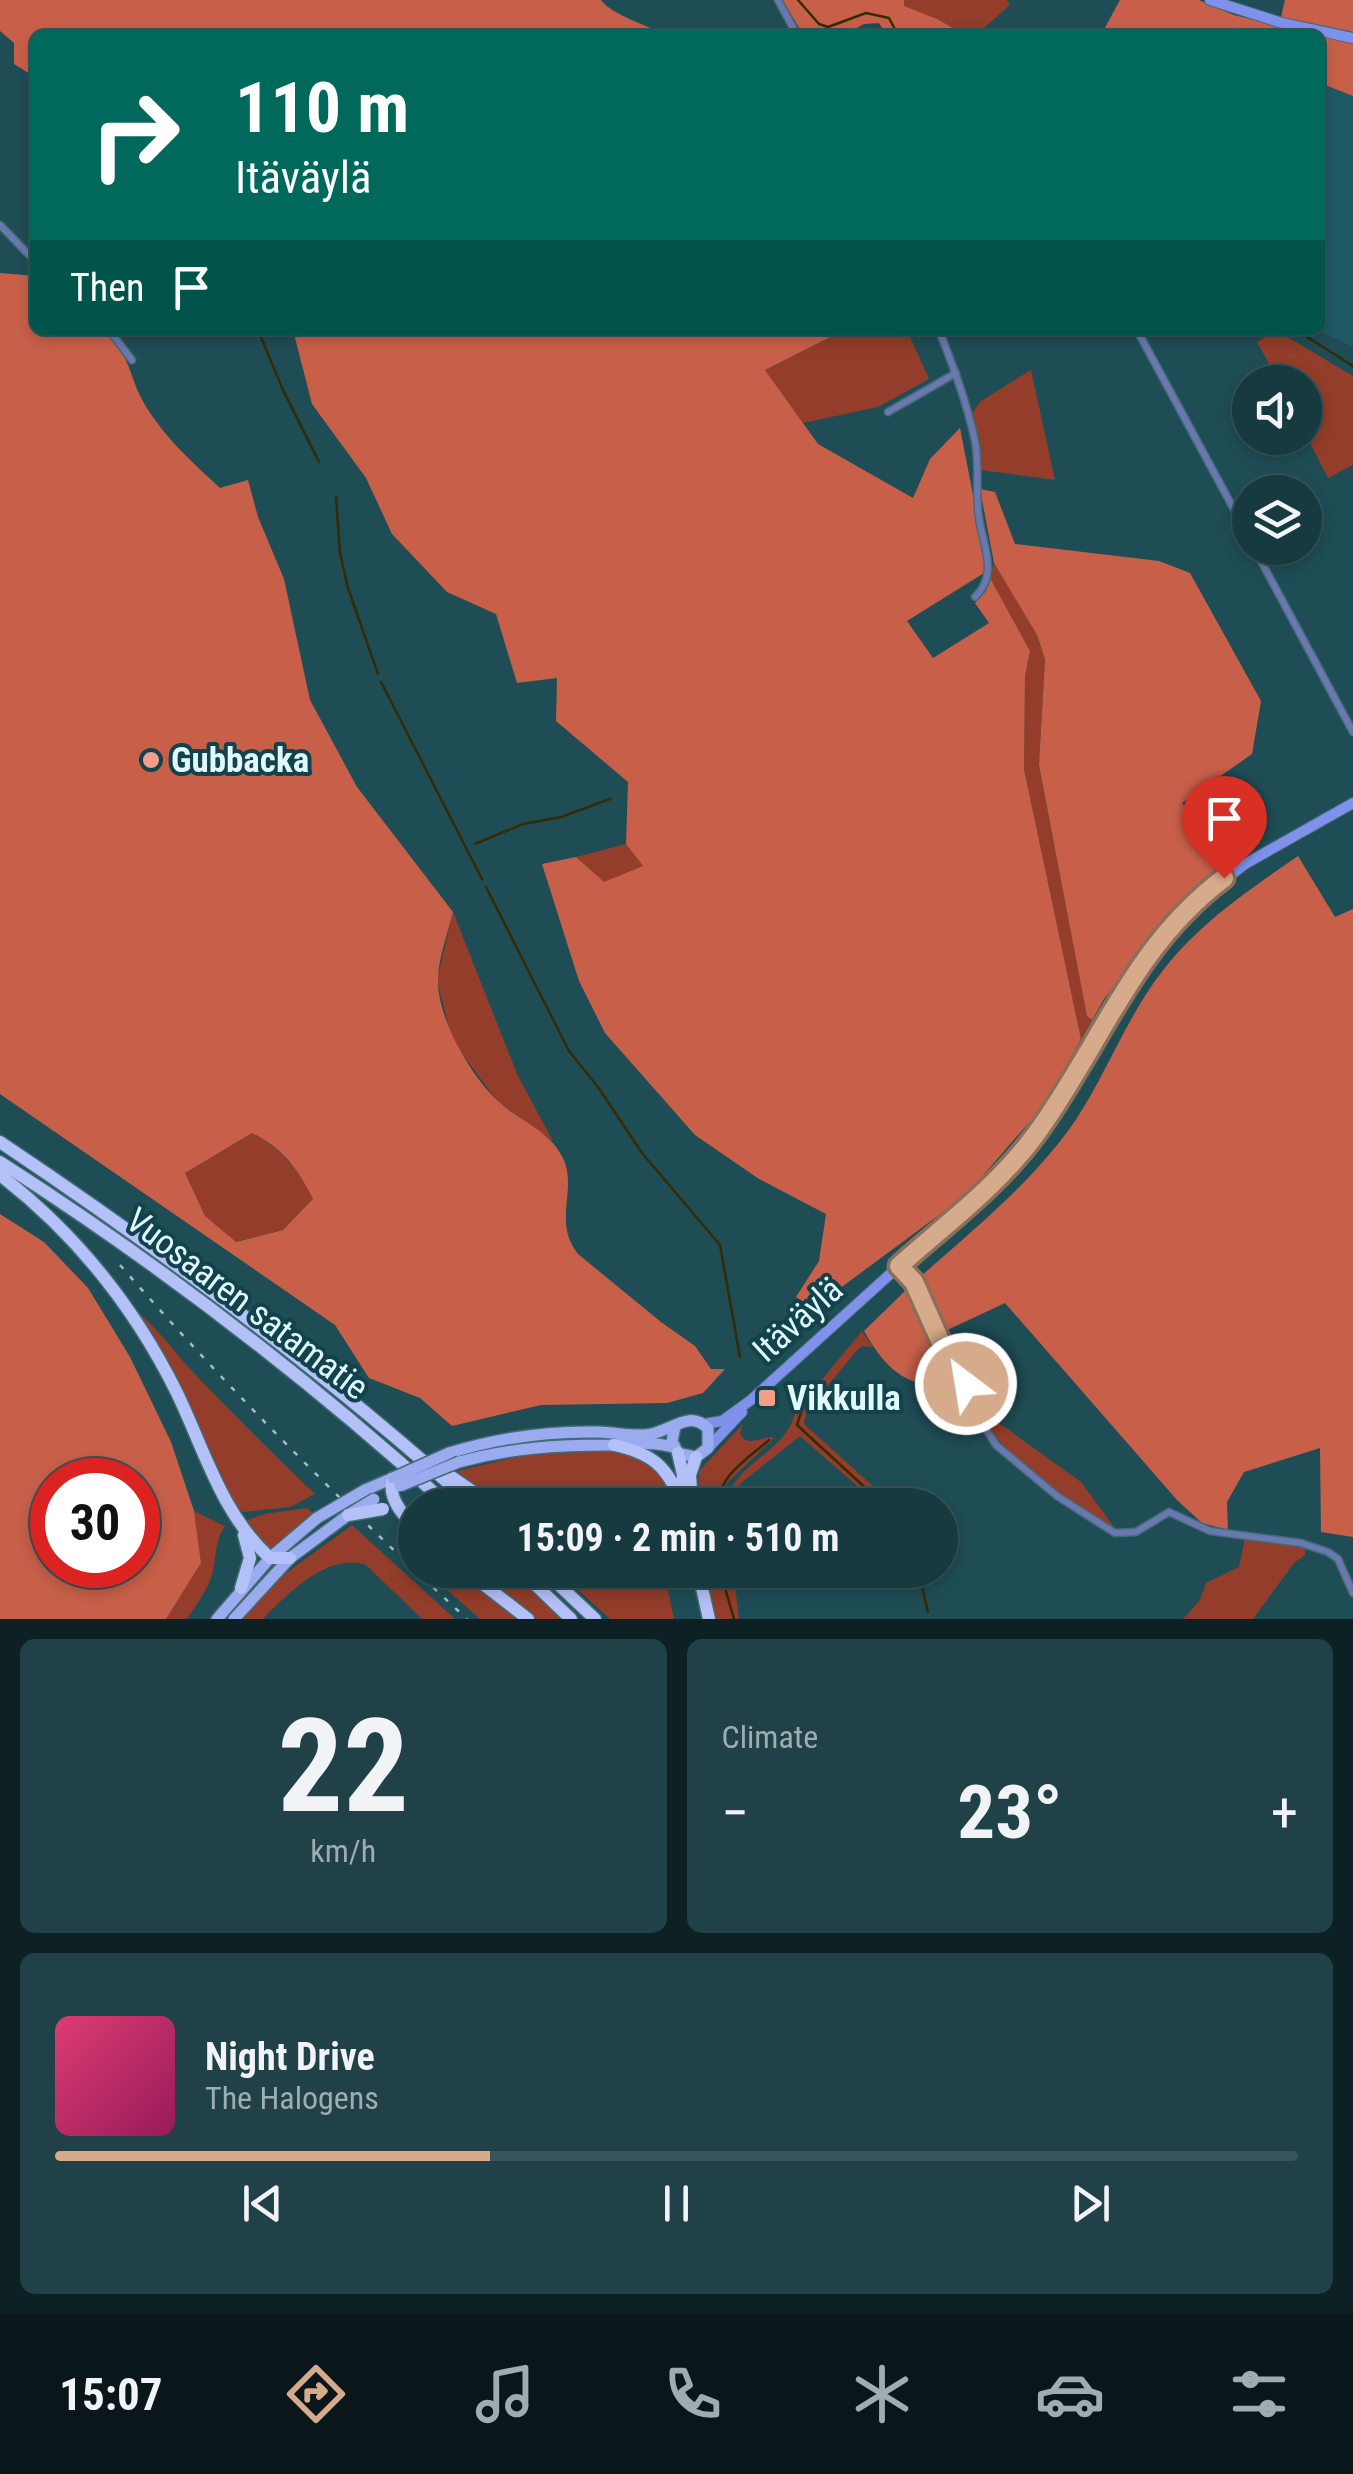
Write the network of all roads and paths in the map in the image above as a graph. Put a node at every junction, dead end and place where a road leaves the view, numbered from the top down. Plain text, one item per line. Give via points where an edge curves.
1 (778, 0) edge
2 (1210, 0) edge
3 (794, 30) edge
4 (1317, 30) edge
5 (1325, 32) edge
6 (1353, 38) edge
7 (0, 225) edge
8 (30, 256) edge
9 (113, 335) edge
10 (941, 335) edge
11 (1140, 335) edge
12 (132, 360) dead end
13 (956, 373) junction
14 (888, 412) dead end
15 (1232, 507) edge
16 (1263, 565) edge
17 (974, 597) dead end
18 (1353, 732) edge
19 (1353, 803) edge
20 (0, 1142) edge
21 (0, 1162) edge
22 (0, 1175) edge
23 (899, 1266) junction
24 (751, 1400) junction
25 (704, 1424) junction
26 (675, 1427) junction
27 (614, 1445) junction
28 (708, 1448) junction
29 (676, 1450) junction
30 (696, 1457) junction
31 (454, 1458) junction
32 (424, 1461) junction
33 (395, 1485) junction
34 (428, 1488) edge
35 (454, 1488) edge
36 (469, 1488) edge
37 (675, 1488) edge
38 (683, 1488) edge
39 (687, 1488) edge
40 (374, 1499) junction
41 (398, 1501) edge
42 (398, 1511) edge
43 (348, 1515) joint
44 (239, 1524) junction
45 (270, 1558) junction
46 (290, 1558) junction
47 (241, 1588) junction
48 (488, 1588) edge
49 (539, 1588) edge
50 (563, 1588) edge
51 (702, 1588) edge
52 (1353, 1594) edge
53 (217, 1619) edge
54 (234, 1619) edge
55 (528, 1619) edge
56 (571, 1619) edge
57 (595, 1619) edge
58 (709, 1619) edge

1 - 3 street
2 - 4 main road
5 - 6 main road
7 - 8 street
9 - 12 street
10 - 13 street
11 - 15 street
13 - 14 street
13 - 17 street via 976,444 978,516 990,563 984,588
16 - 18 street
19 - 23 main road, Itäväylä via 1210,889 1165,932 1024,1150
20 - 32 highway via 212,1290
21 - 34 highway, Vuosaaren satamatie via 253,1342
22 - 44 highway via 76,1245 138,1323
23 - 24 main road, Itäväylä
23 - 52 street via 914,1282 996,1445 1057,1496 1115,1534 1136,1532 1169,1512 1210,1531 1318,1548 1338,1559
24 - 25 main road, Itäväylä via 722,1421
24 - 28 main road, Itäväylä
25 - 26 main road via 691,1419
25 - 28 main road
26 - 29 main road
26 - 31 main road via 644,1435 529,1434
27 - 29 main road
27 - 31 main road
27 - 37 highway via 656,1460
28 - 30 main road
29 - 30 main road
29 - 38 highway
30 - 39 highway
31 - 33 main road, bridge
32 - 35 highway
32 - 36 highway
33 - 40 main road
33 - 41 highway
40 - 42 highway
40 - 43 highway, bridge
40 - 45 main road, bridge via 316,1518
43 - 46 main road
44 - 45 highway
44 - 47 highway via 250,1558
45 - 46 highway
45 - 47 main road
46 - 54 main road
47 - 53 main road
48 - 55 highway
49 - 56 highway
50 - 57 highway
51 - 58 highway

